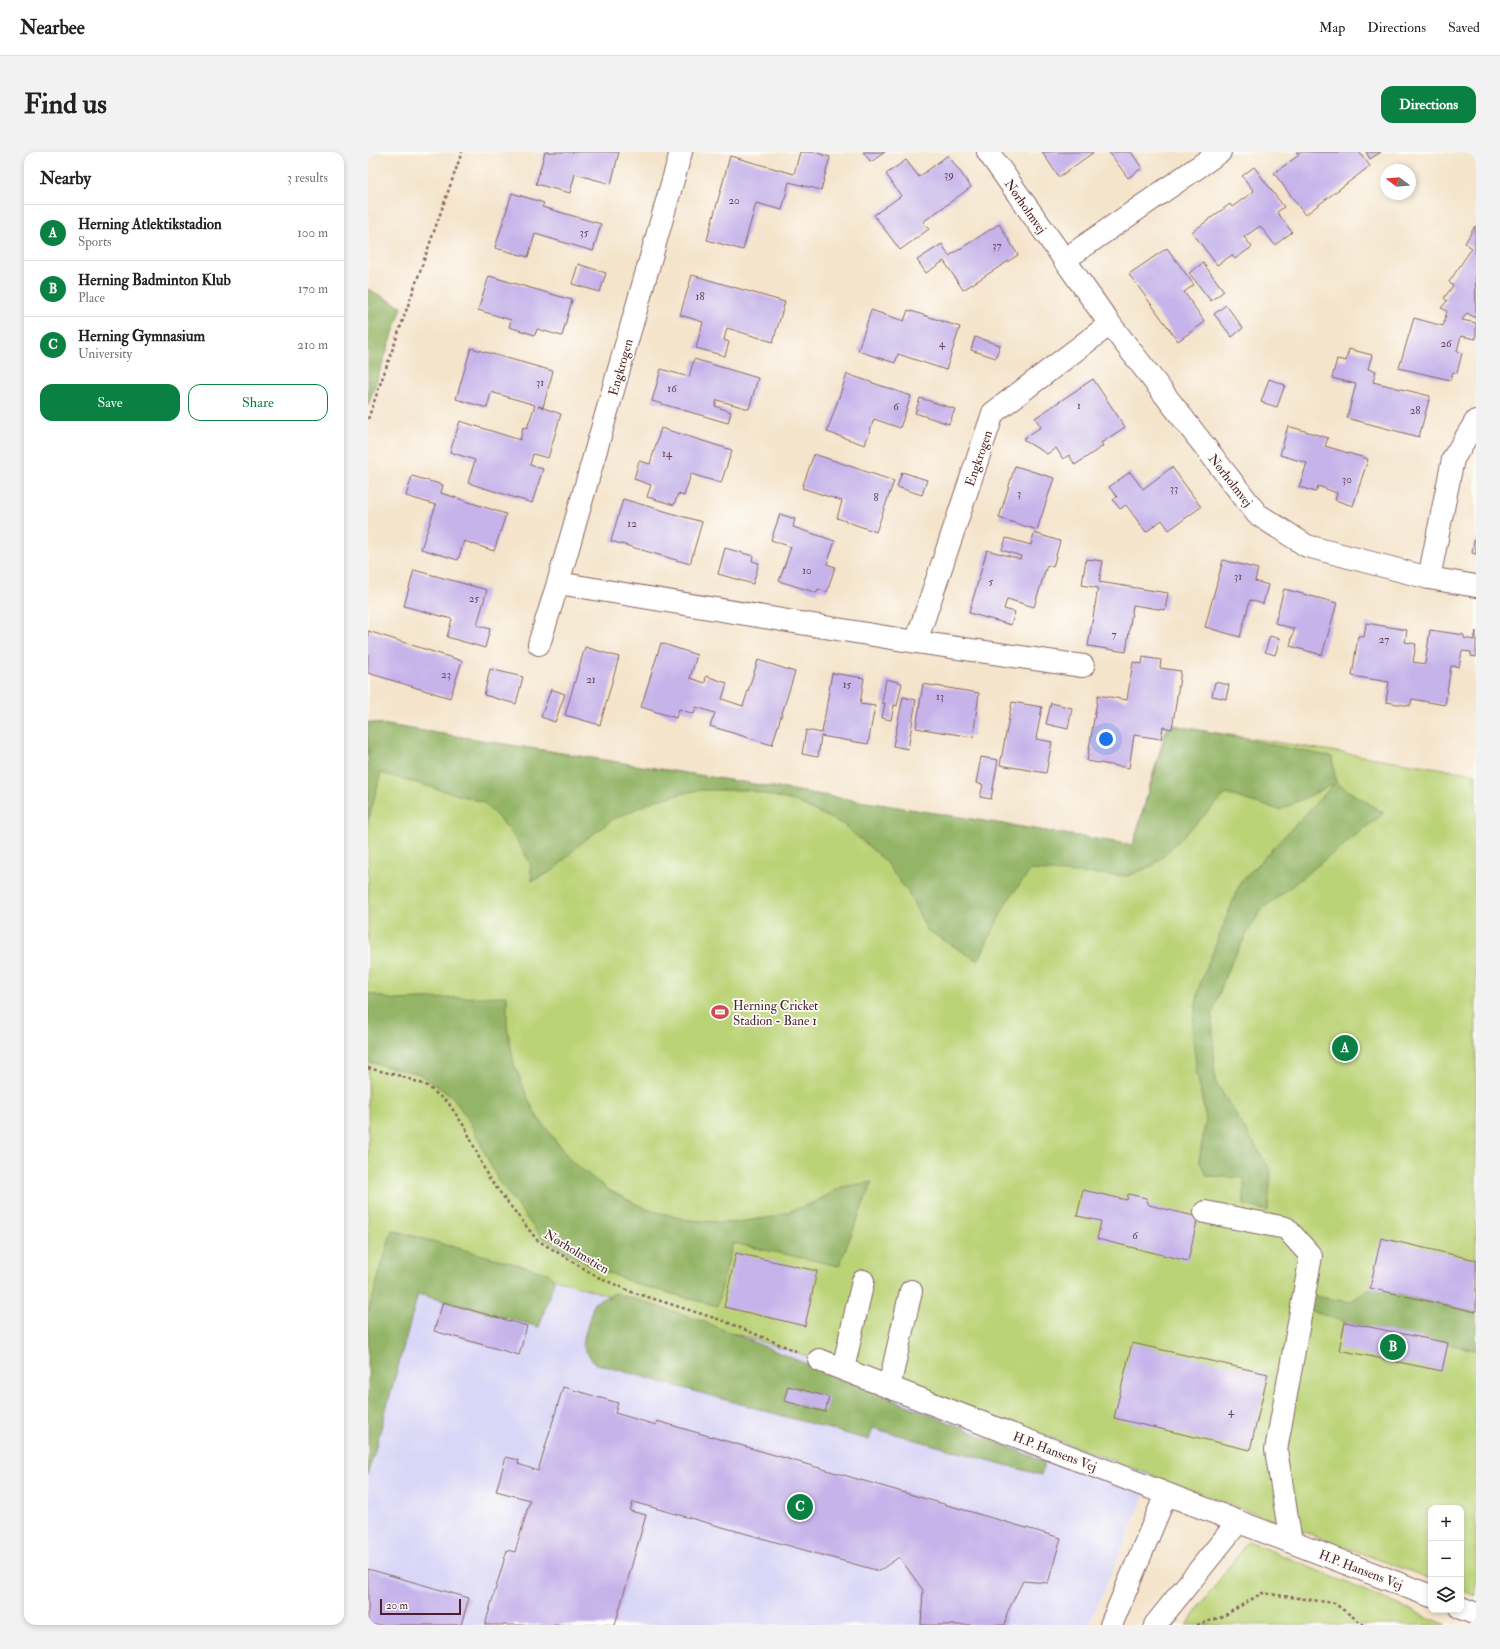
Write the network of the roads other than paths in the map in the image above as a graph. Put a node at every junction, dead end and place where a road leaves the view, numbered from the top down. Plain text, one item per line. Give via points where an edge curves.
1 (681, 152) edge
2 (988, 152) edge
3 (1220, 152) edge
4 (1064, 260) junction
5 (1110, 324) junction
6 (1476, 421) edge
7 (1429, 578) junction
8 (558, 583) junction
9 (1476, 586) edge
10 (916, 642) junction
11 (539, 644) dead end
12 (1083, 666) dead end
13 (1205, 1212) dead end
14 (863, 1281) dead end
15 (911, 1291) dead end
16 (819, 1360) road end
17 (843, 1369) junction
18 (889, 1387) junction
19 (1166, 1494) junction
20 (1238, 1522) junction
21 (1291, 1542) junction
22 (1428, 1595) edge
23 (1464, 1609) edge
24 (1476, 1614) edge
25 (1111, 1625) edge
26 (1156, 1625) edge

1 - 8 street, Engkrogen
2 - 4 street, Nørholmvej
3 - 4 street
4 - 5 street, Nørholmvej
5 - 7 street, Nørholmvej via 1258,514 1307,546
5 - 10 street, Engkrogen via 993,413
6 - 7 street via 1453,459
7 - 9 street, Nørholmvej
8 - 10 street
8 - 11 street, Engkrogen
10 - 12 street
13 - 21 street via 1286,1228 1311,1256 1276,1450
14 - 17 street
15 - 18 street
16 - 17 street, H.P. Hansens Vej
17 - 18 street, H.P. Hansens Vej
18 - 19 street, H.P. Hansens Vej
19 - 20 street, H.P. Hansens Vej
19 - 25 street
20 - 21 street, H.P. Hansens Vej
20 - 26 street
21 - 22 street, H.P. Hansens Vej
23 - 24 street

